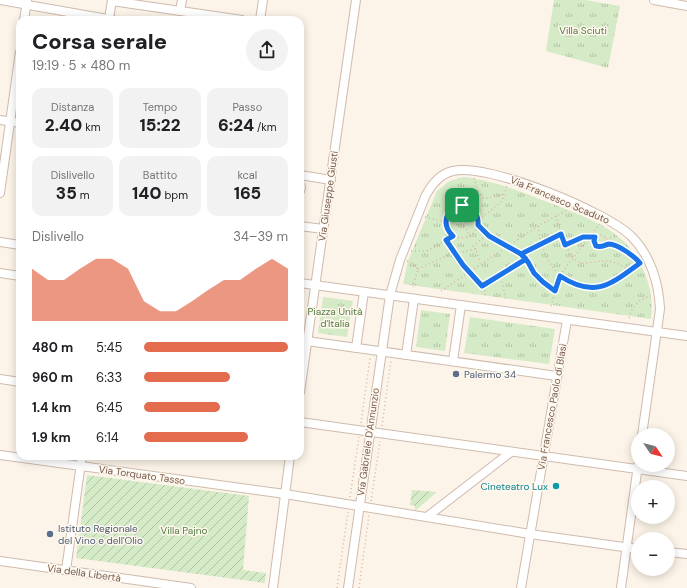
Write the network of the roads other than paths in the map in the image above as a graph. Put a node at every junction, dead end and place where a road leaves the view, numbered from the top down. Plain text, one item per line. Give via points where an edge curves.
1 (0, 0) edge
2 (112, 0) edge
3 (182, 0) edge
4 (263, 0) edge
5 (356, 0) edge
6 (654, 0) edge
7 (27, 2) edge
8 (687, 6) edge
9 (180, 11) junction
10 (25, 16) edge
11 (92, 16) edge
12 (111, 16) edge
13 (214, 16) edge
14 (261, 16) edge
15 (16, 83) edge
16 (0, 120) edge
17 (11, 122) junction
18 (16, 123) edge
19 (304, 176) edge
20 (330, 180) junction
21 (0, 193) edge
22 (304, 227) edge
23 (323, 229) junction
24 (0, 242) edge
25 (16, 244) edge
26 (0, 273) edge
27 (16, 275) edge
28 (304, 284) edge
29 (316, 285) junction
30 (364, 292) junction
31 (390, 295) junction
32 (414, 299) junction
33 (461, 305) junction
34 (567, 320) junction
35 (657, 332) junction
36 (687, 336) edge
37 (304, 341) edge
38 (356, 348) junction
39 (381, 351) junction
40 (406, 355) junction
41 (453, 361) junction
42 (557, 376) junction
43 (0, 379) edge
44 (16, 381) edge
45 (304, 423) edge
46 (643, 428) edge
47 (370, 431) junction
48 (511, 452) junction
49 (0, 455) edge
50 (544, 456) junction
51 (16, 457) edge
52 (34, 460) edge
53 (82, 460) edge
54 (289, 460) edge
55 (631, 466) edge
56 (81, 467) junction
57 (637, 472) edge
58 (665, 472) edge
59 (687, 476) edge
60 (285, 494) junction
61 (359, 507) junction
62 (428, 516) junction
63 (530, 534) junction
64 (626, 547) junction
65 (631, 548) edge
66 (675, 553) edge
67 (687, 554) edge
68 (0, 561) edge
69 (66, 570) junction
70 (191, 588) edge
71 (273, 588) edge
72 (348, 588) edge
73 (521, 588) edge
74 (621, 588) edge

1 - 7 street
2 - 9 street
2 - 12 street
3 - 9 street
4 - 14 street
5 - 20 street, Via Giuseppe Giusti
6 - 8 street
7 - 10 street
7 - 11 street
9 - 13 street
15 - 17 street
16 - 17 street
17 - 18 street
17 - 21 street
19 - 20 street
20 - 23 street, Via Giuseppe Giusti
22 - 23 street
23 - 29 street, Via Giuseppe Giusti
24 - 25 street
26 - 27 street
28 - 29 street
29 - 30 street
29 - 37 street, Via Giuseppe Giusti
30 - 31 street
30 - 38 street
31 - 32 street
31 - 35 street, Via Francesco Scaduto via 402,254 429,188 440,177 453,171 475,171 529,185 600,216 632,236 642,250 658,288 660,308
31 - 39 street, Via Gabriele D'Annunzio
32 - 33 street
32 - 40 street
33 - 34 street
33 - 41 street
34 - 35 street
34 - 42 street, Via Francesco Paolo di Blasi
35 - 36 street
35 - 46 street, Via Francesco Scaduto
37 - 38 street
38 - 39 street
39 - 40 street
39 - 47 street, Via Gabriele D'Annunzio
40 - 41 street
41 - 42 street
42 - 50 street, Via Francesco Paolo di Blasi
43 - 44 street
45 - 47 street
47 - 48 street
47 - 61 street, Via Gabriele D'Annunzio
48 - 50 street
48 - 62 street
49 - 51 street, Via Torquato Tasso
50 - 55 street
50 - 63 street, Via Francesco Paolo di Blasi
52 - 56 street, Via Torquato Tasso
53 - 56 street
54 - 60 street
56 - 60 street, Via Torquato Tasso
56 - 69 street
57 - 64 street
58 - 59 street
60 - 61 street, Via Torquato Tasso
60 - 71 street
61 - 62 street, Via Torquato Tasso
61 - 72 street, Via Gabriele D'Annunzio
62 - 63 street, Via Torquato Tasso
63 - 64 street, Via Torquato Tasso
63 - 73 street, Via Francesco Paolo di Blasi
64 - 65 street, Via Torquato Tasso
64 - 74 street
66 - 67 street
68 - 69 street, Via della Libertà
69 - 70 street, Via della Libertà

